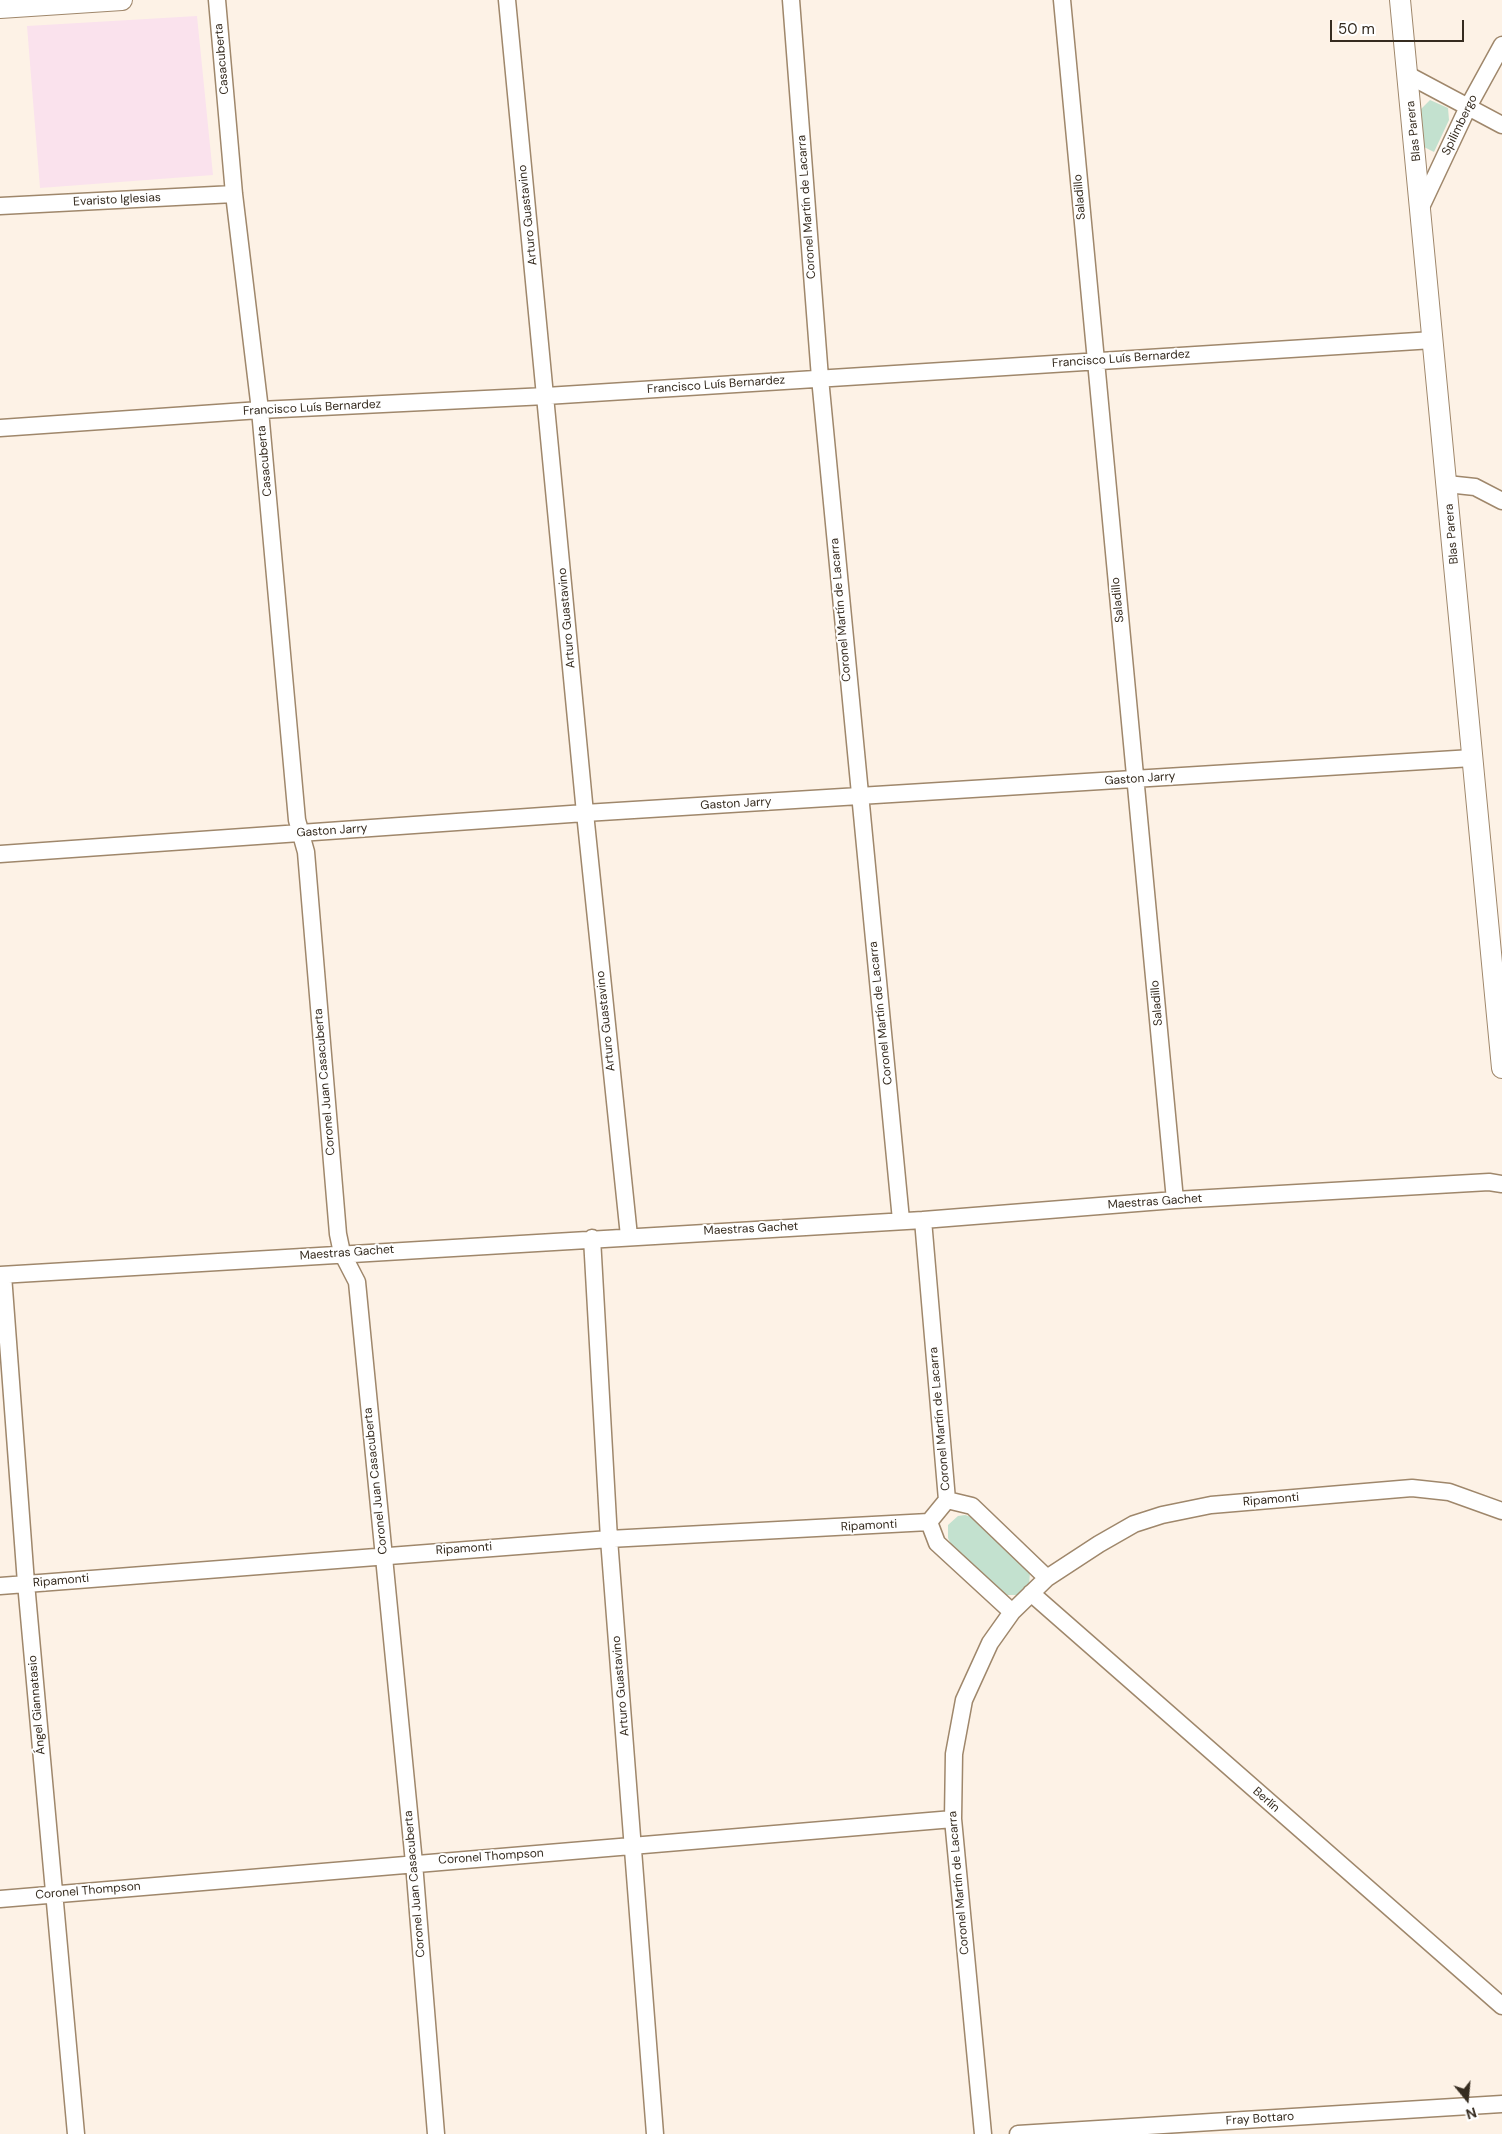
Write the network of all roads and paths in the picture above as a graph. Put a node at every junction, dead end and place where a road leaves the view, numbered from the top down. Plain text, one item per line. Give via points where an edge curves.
1 (122, 0) edge
2 (217, 0) edge
3 (506, 0) edge
4 (791, 0) edge
5 (1062, 0) edge
6 (1400, 0) edge
7 (0, 8) edge
8 (1502, 45) edge
9 (1408, 75) junction
10 (1468, 107) junction
11 (1502, 124) edge
12 (234, 194) junction
13 (0, 206) edge
14 (1421, 207) junction
15 (1433, 340) junction
16 (1095, 360) junction
17 (820, 378) junction
18 (546, 396) junction
19 (260, 410) junction
20 (0, 428) edge
21 (1447, 484) junction
22 (1502, 501) edge
23 (1472, 758) junction
24 (1136, 780) junction
25 (859, 797) junction
26 (585, 813) junction
27 (300, 833) junction
28 (0, 854) edge
29 (1495, 912) edge
30 (1502, 1068) edge
31 (1502, 1184) edge
32 (1175, 1200) junction
33 (901, 1220) junction
34 (923, 1220) junction
35 (629, 1236) junction
36 (592, 1238) junction
37 (342, 1254) junction
38 (2, 1275) edge
39 (947, 1500) junction
40 (1502, 1511) edge
41 (929, 1522) junction
42 (609, 1539) junction
43 (383, 1555) junction
44 (1047, 1578) junction
45 (26, 1583) junction
46 (0, 1586) edge
47 (1031, 1593) junction
48 (1012, 1612) junction
49 (952, 1819) junction
50 (634, 1846) junction
51 (414, 1863) junction
52 (55, 1894) junction
53 (0, 1899) edge
54 (1502, 2006) edge
55 (1502, 2104) edge
56 (1248, 2127) edge
57 (76, 2134) edge
58 (436, 2134) edge
59 (655, 2134) edge
60 (983, 2134) edge
61 (1018, 2134) edge

1 - 7 street
2 - 12 street, Casacuberta
3 - 18 street, Arturo Guastavino
4 - 17 street, Coronel Martín de Lacarra
5 - 16 street, Saladillo
6 - 9 street, Blas Parera
8 - 10 street, Spilimbergo
9 - 10 street
9 - 14 street, Blas Parera
10 - 11 street
10 - 14 street, Spilimbergo
12 - 13 street, Evaristo Iglesias
12 - 19 street, Casacuberta
14 - 15 street, Blas Parera
15 - 16 street, Francisco Luís Bernardez
15 - 21 street, Blas Parera
16 - 17 street, Francisco Luís Bernardez
16 - 24 street, Saladillo
17 - 18 street, Francisco Luís Bernardez
17 - 25 street, Coronel Martín de Lacarra
18 - 19 street, Francisco Luís Bernardez
18 - 26 street, Arturo Guastavino
19 - 20 street, Francisco Luís Bernardez
19 - 27 street, Casacuberta
21 - 22 street via 1475,487
21 - 23 street, Blas Parera
23 - 24 street, Gaston Jarry
23 - 29 street, Blas Parera
24 - 25 street, Gaston Jarry
24 - 32 street, Saladillo
25 - 26 street, Gaston Jarry
25 - 33 street, Coronel Martín de Lacarra
26 - 27 street, Gaston Jarry
26 - 35 street, Arturo Guastavino
27 - 28 street, Gaston Jarry
27 - 37 street, Coronel Juan Casacuberta via 306,852
29 - 30 street, Blas Parera
31 - 32 street, Maestras Gachet via 1489,1182
32 - 34 street, Maestras Gachet
33 - 34 street, Maestras Gachet
33 - 35 street, Maestras Gachet
34 - 39 street, Coronel Martín de Lacarra
35 - 36 street, Maestras Gachet
36 - 37 street, Maestras Gachet
36 - 42 street, Arturo Guastavino
37 - 38 street, Maestras Gachet
37 - 43 street, Coronel Juan Casacuberta via 357,1282
38 - 45 street, Ángel Giannatasio
39 - 41 street, Coronel Martín de Lacarra
39 - 44 street via 972,1506
40 - 44 street, Ripamonti via 1449,1492 1412,1488 1211,1505 1134,1524
41 - 42 street, Ripamonti
41 - 48 street via 937,1543
42 - 43 street, Ripamonti
42 - 50 street, Arturo Guastavino
43 - 45 street, Ripamonti
43 - 51 street, Coronel Juan Casacuberta
44 - 47 street, Ripamonti
45 - 46 street, Ripamonti
45 - 52 street, Ángel Giannatasio
47 - 48 street, Coronel Martín de Lacarra
47 - 54 street, Berlín
48 - 49 street, Coronel Martín de Lacarra via 990,1643 964,1700 954,1754
49 - 50 street, Coronel Thompson
49 - 60 street, Coronel Martín de Lacarra
50 - 51 street, Coronel Thompson
50 - 59 street, Arturo Guastavino
51 - 52 street, Coronel Thompson
51 - 58 street, Coronel Juan Casacuberta
52 - 53 street, Coronel Thompson
52 - 57 street, Ángel Giannatasio
55 - 56 street, Fray Bottaro
56 - 61 street, Fray Bottaro

